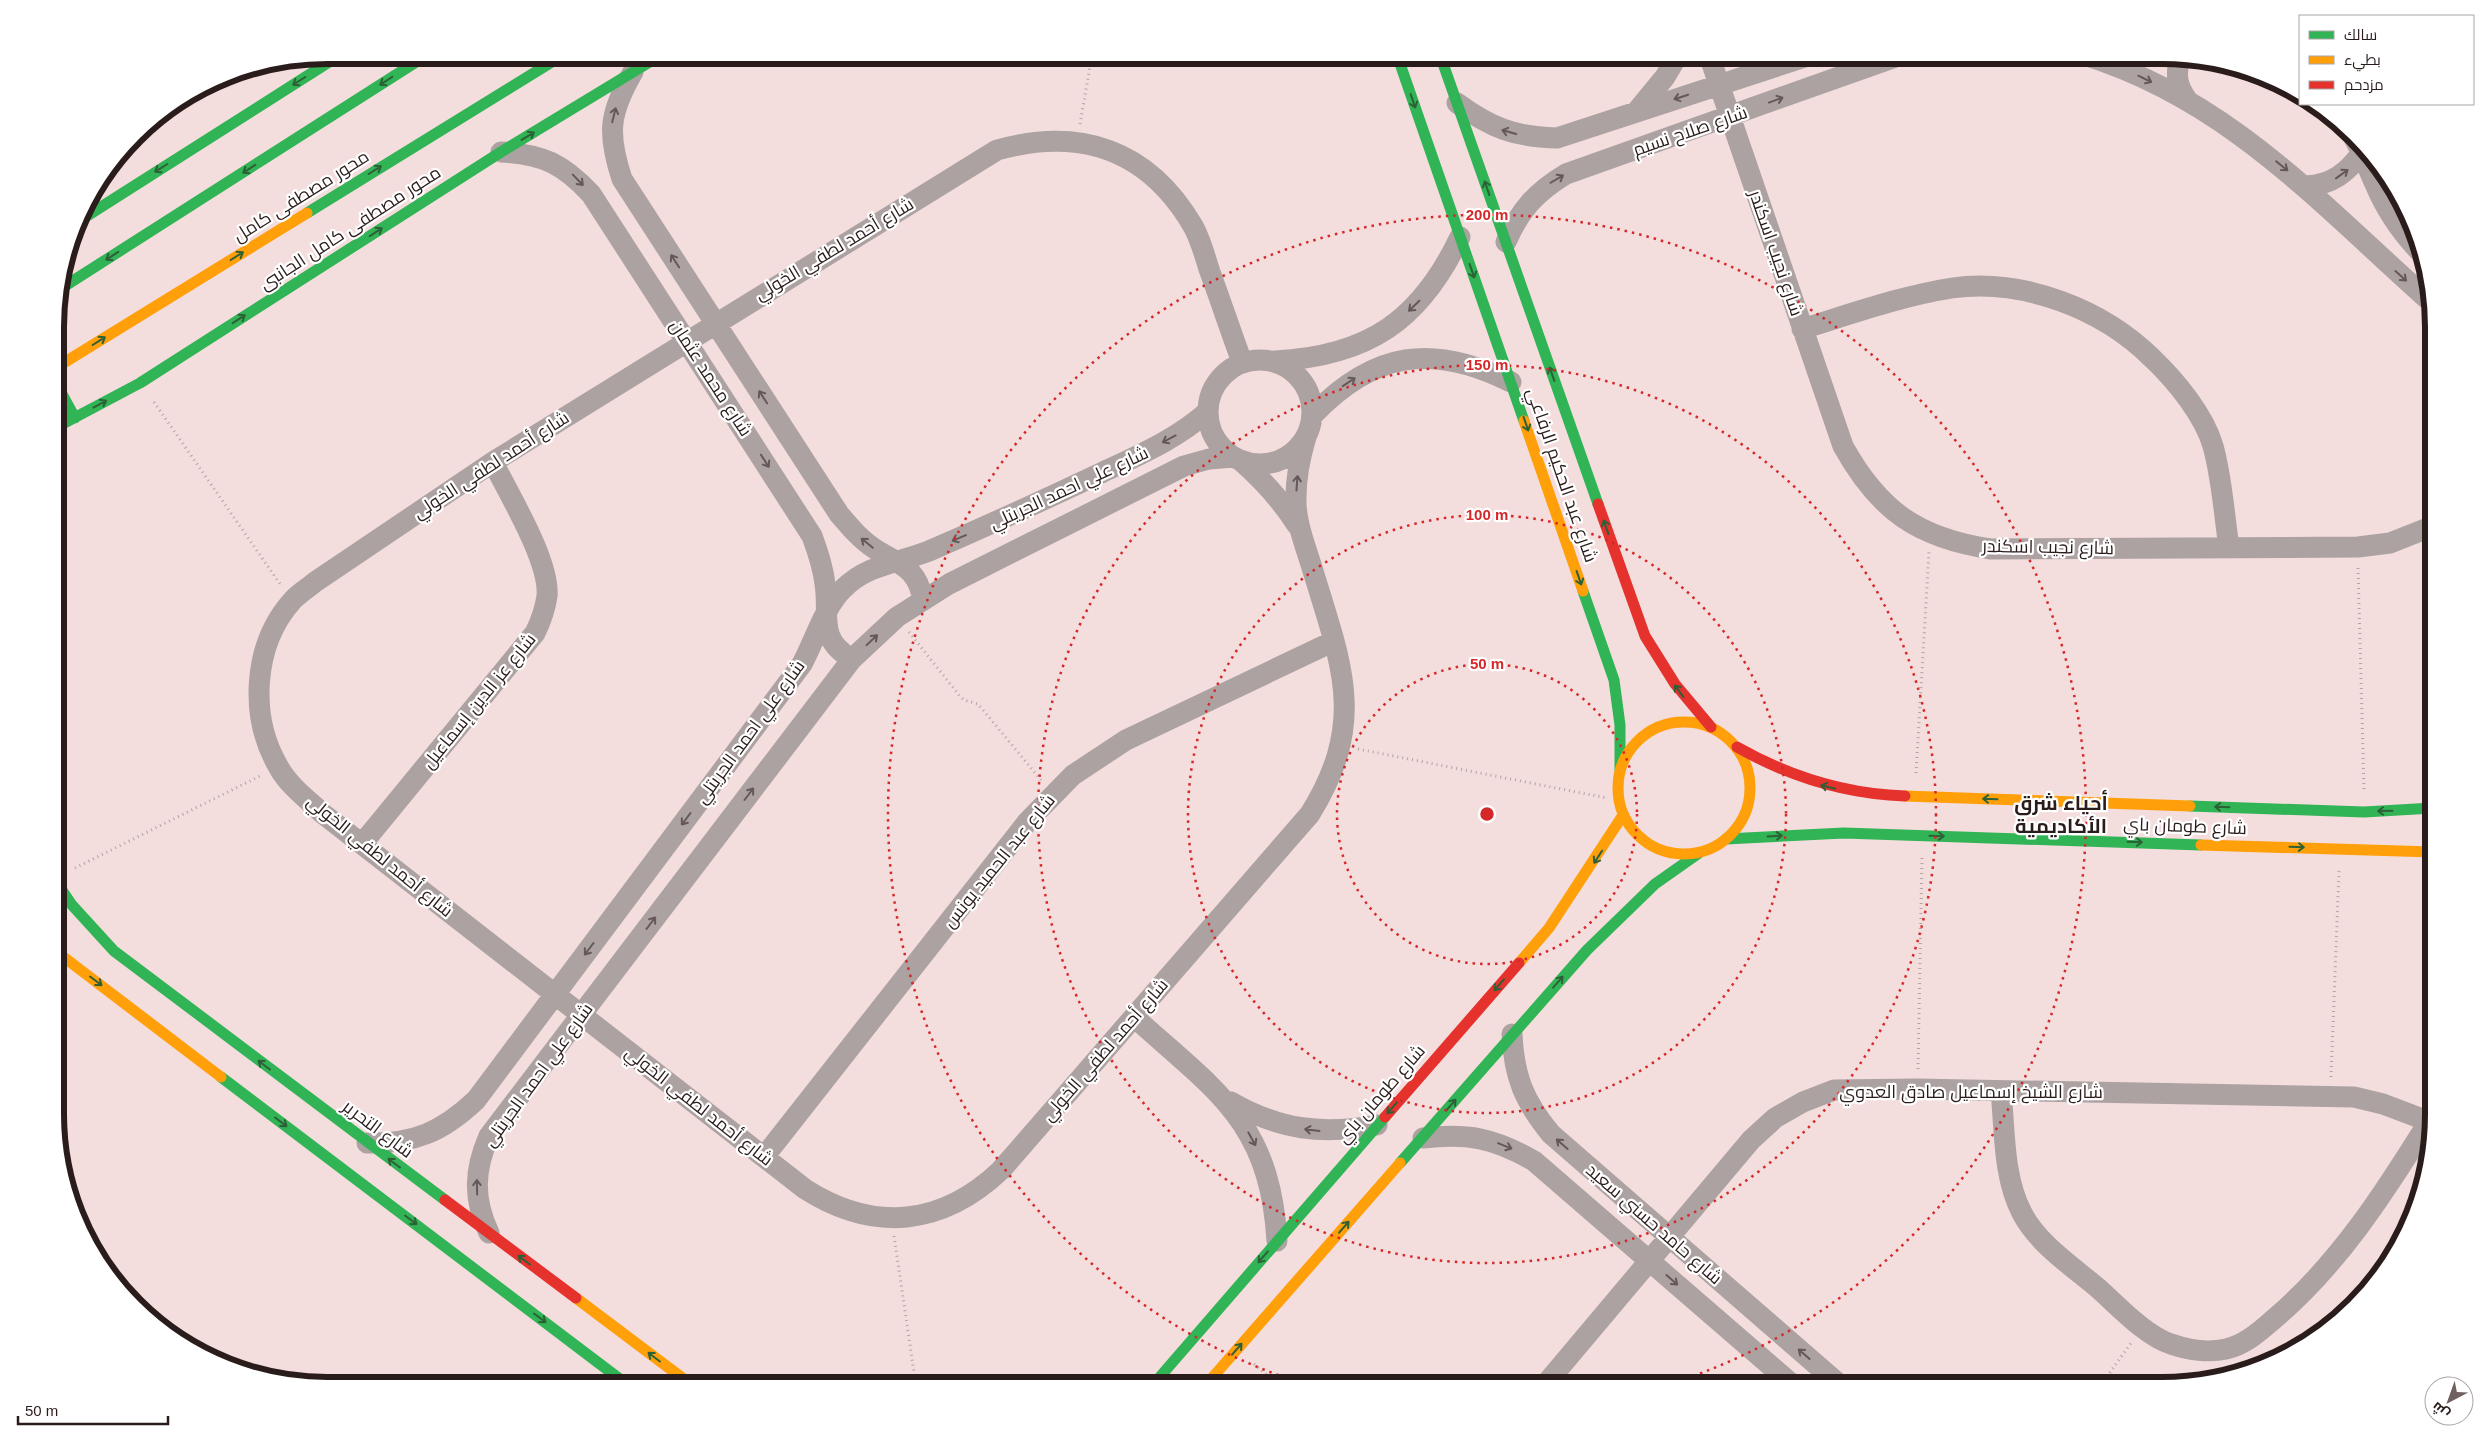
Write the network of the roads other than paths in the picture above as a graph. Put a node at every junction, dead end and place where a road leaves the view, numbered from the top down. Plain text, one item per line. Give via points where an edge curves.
1 (326, 64) edge
2 (413, 64) edge
3 (548, 64) edge
4 (646, 64) edge
5 (1400, 64) edge
6 (1443, 64) edge
7 (1673, 64) edge
8 (1712, 64) edge
9 (1782, 64) edge
10 (1876, 64) edge
11 (2108, 64) edge
12 (2178, 64) edge
13 (633, 72) junction
14 (1719, 85) junction
15 (2188, 102) junction
16 (1457, 103) junction
17 (1636, 112) junction
18 (1730, 116) junction
19 (502, 152) junction
20 (2360, 153) edge
21 (2367, 162) edge
22 (2306, 186) junction
23 (89, 215) edge
24 (1460, 237) junction
25 (2410, 239) edge
26 (1506, 242) junction
27 (67, 284) edge
28 (2424, 296) edge
29 (715, 322) junction
30 (1802, 329) junction
31 (686, 340) junction
32 (1275, 361) junction
33 (1242, 362) junction
34 (64, 363) edge
35 (1511, 382) junction
36 (64, 398) edge
37 (1208, 411) junction
38 (1313, 415) junction
39 (75, 418) junction
40 (64, 428) edge
41 (1306, 437) junction
42 (1237, 458) junction
43 (493, 462) junction
44 (1300, 530) junction
45 (2425, 530) edge
46 (2229, 548) junction
47 (895, 561) junction
48 (923, 600) junction
49 (826, 612) junction
50 (1334, 641) junction
51 (852, 659) junction
52 (1711, 727) junction
53 (1737, 747) junction
54 (1620, 770) junction
55 (2425, 808) edge
56 (1623, 815) junction
57 (1726, 839) junction
58 (362, 844) junction
59 (2425, 852) edge
60 (1699, 853) junction
61 (64, 893) edge
62 (64, 957) edge
63 (555, 994) junction
64 (581, 1015) junction
65 (1134, 1017) junction
66 (1512, 1034) junction
67 (2001, 1091) junction
68 (1225, 1099) junction
69 (2425, 1120) edge
70 (1377, 1125) junction
71 (2425, 1131) edge
72 (1423, 1138) junction
73 (367, 1143) junction
74 (764, 1157) junction
75 (489, 1233) junction
76 (1669, 1236) junction
77 (1277, 1241) junction
78 (1649, 1260) junction
79 (617, 1377) edge
80 (681, 1377) edge
81 (1160, 1377) edge
82 (1213, 1377) edge
83 (1552, 1377) edge
84 (1784, 1377) edge
85 (1831, 1377) edge

1 -> 23 street
2 -> 27 street
34 -> 3 street, محور مصطفى كامل
4 - 13 street, محور مصطفى كامل الجانبى
5 -> 24 street, شارع عبد الحكيم الرفاعي
6 - 16 street, شارع عبد الحكيم الرفاعي
7 - 17 street
8 - 14 street, شارع نجيب اسكندر
9 - 14 street, شارع صلاح نسيم
18 -> 10 street, شارع صلاح نسيم
11 -> 15 street
12 - 15 street via 2176,73 2179,89
19 -> 13 street, محور مصطفى كامل الجانبى
29 -> 13 street, شارع محمد عثمان via 622,179 613,152 614,115 619,96
14 -> 17 street, شارع صلاح نسيم
14 - 18 street, شارع نجيب اسكندر
15 -> 22 street via 2249,141
17 -> 16 street, شارع صلاح نسيم via 1557,138 1530,137 1495,127
26 -> 16 street, شارع عبد الحكيم الرفاعي
26 -> 18 street, شارع صلاح نسيم via 1528,202 1566,174
18 - 30 street, شارع نجيب اسكندر
19 -> 31 street, شارع محمد عثمان via 527,153 552,161 574,175 591,194
39 -> 19 street, محور مصطفى كامل الجانبى via 140,383
22 -> 20 street via 2319,186 2338,177 2354,163
21 - 25 street via 2392,217
22 -> 28 street
24 -> 32 street via 1446,268 1426,296 1387,329 1342,352 1309,359
24 -> 35 street, شارع عبد الحكيم الرفاعي
52 -> 26 street, شارع عبد الحكيم الرفاعي via 1685,700 1645,636
29 - 31 street, شارع أحمد لطفي الخولي
29 - 33 street, شارع أحمد لطفي الخولي via 997,150 1024,142 1052,140 1108,150 1133,162 1176,200 1194,228
47 -> 29 street, شارع محمد عثمان via 874,549 839,514
30 - 46 street, شارع نجيب اسكندر via 1843,446 1858,474 1878,498 1930,534 1959,544 1991,549
30 - 46 street via 1915,295 1954,288 1995,288 2035,294 2073,306 2109,324 2170,376 2194,409 2212,445
31 - 43 street, شارع أحمد لطفي الخولي
31 -> 49 street, شارع محمد عثمان via 812,536 826,586
32 - 33 street via 1258,359
32 - 38 street via 1295,373 1309,392
33 - 37 street via 1227,371 1216,384
38 -> 35 street via 1335,392 1360,375 1421,358 1452,359 1482,368
35 -> 54 street, شارع عبد الحكيم الرفاعي via 1614,680 1620,725
36 - 39 street
37 - 42 street via 1212,433 1222,447
37 -> 47 street, شارع علي احمد الجريتلي via 1175,436 1019,513
38 - 41 street
39 - 40 street
41 - 42 street via 1294,452 1277,462 1258,464
44 -> 41 street, شارع أحمد لطفي الخولي via 1296,498 1298,468
42 - 44 street, شارع أحمد لطفي الخولي via 1278,498
42 - 48 street, شارع علي احمد الجريتلي via 1209,459 1176,469
43 - 58 street, شارع عز الدين إسماعيل via 546,575 544,615 536,633
43 - 58 street, شارع أحمد لطفي الخولي via 315,582 292,601 275,626 264,653 259,682 260,712 267,742 278,767 322,813
44 - 50 street, شارع أحمد لطفي الخولي
45 - 46 street, شارع نجيب اسكندر via 2390,543 2358,547
47 - 48 street, شارع محمد عثمان via 915,576
47 - 49 street, شارع علي احمد الجريتلي via 855,579
51 -> 48 street, شارع علي احمد الجريتلي via 897,618
49 - 51 street, شارع محمد عثمان via 828,635 834,645
49 -> 63 street, شارع علي احمد الجريتلي via 802,664
50 - 65 street, شارع أحمد لطفي الخولي via 1345,700 1344,730 1326,788 1310,814
50 - 74 street, شارع عبد الحميد يونس via 1126,740 1092,761 1053,794 1021,829
64 -> 51 street, شارع علي احمد الجريتلي
52 - 53 street
52 - 54 street via 1696,722 1663,724 1648,731 1626,755
55 -> 53 street, شارع طومان باي via 2364,812 1846,791 1771,767
53 - 57 street via 1750,778 1750,796 1738,827
54 - 56 street via 1617,785
56 - 60 street via 1636,834 1654,847 1669,852
56 -> 70 street, شارع طومان باي via 1549,928
57 -> 59 street, شارع طومان باي via 1805,834 1922,836
57 - 60 street
58 - 63 street, شارع أحمد لطفي الخولي
66 -> 60 street via 1620,916 1655,884
73 -> 61 street, شارع التحرير via 114,951
62 -> 79 street
63 - 64 street, شارع أحمد لطفي الخولي
63 - 73 street, شارع علي احمد الجريتلي via 476,1100 458,1117 415,1139
64 - 74 street, شارع أحمد لطفي الخولي
75 -> 64 street, شارع علي احمد الجريتلي via 480,1215 476,1195 476,1174 481,1155 490,1136
65 - 68 street
65 - 74 street, شارع أحمد لطفي الخولي via 1001,1170 963,1200 941,1210 916,1216 869,1216 825,1201
72 -> 66 street
76 -> 66 street, شارع حامد حسني سعيد via 1551,1134 1534,1113 1521,1088
67 - 69 street, شارع الشيخ إسماعيل صادق العدوي via 2354,1097
67 - 71 street via 2010,1185 2022,1214 2040,1238 2142,1327 2169,1344 2199,1350 2227,1349 2254,1337 2313,1282 2386,1190
67 - 76 street, شارع الشيخ إسماعيل صادق العدوي via 1834,1090 1803,1102 1775,1118 1751,1140
70 -> 68 street via 1346,1131 1283,1125
68 -> 77 street via 1259,1151 1269,1180
70 - 77 street, شارع طومان باي
72 -> 78 street, شارع حامد حسني سعيد via 1452,1134 1481,1137 1508,1146 1534,1161
82 -> 72 street
75 -> 73 street, شارع التحرير
80 -> 75 street, شارع التحرير
76 - 78 street, شارع الشيخ إسماعيل صادق العدوي
85 -> 76 street, شارع حامد حسني سعيد
77 -> 81 street, شارع طومان باي
78 - 83 street, شارع الشيخ إسماعيل صادق العدوي
78 -> 84 street, شارع حامد حسني سعيد

